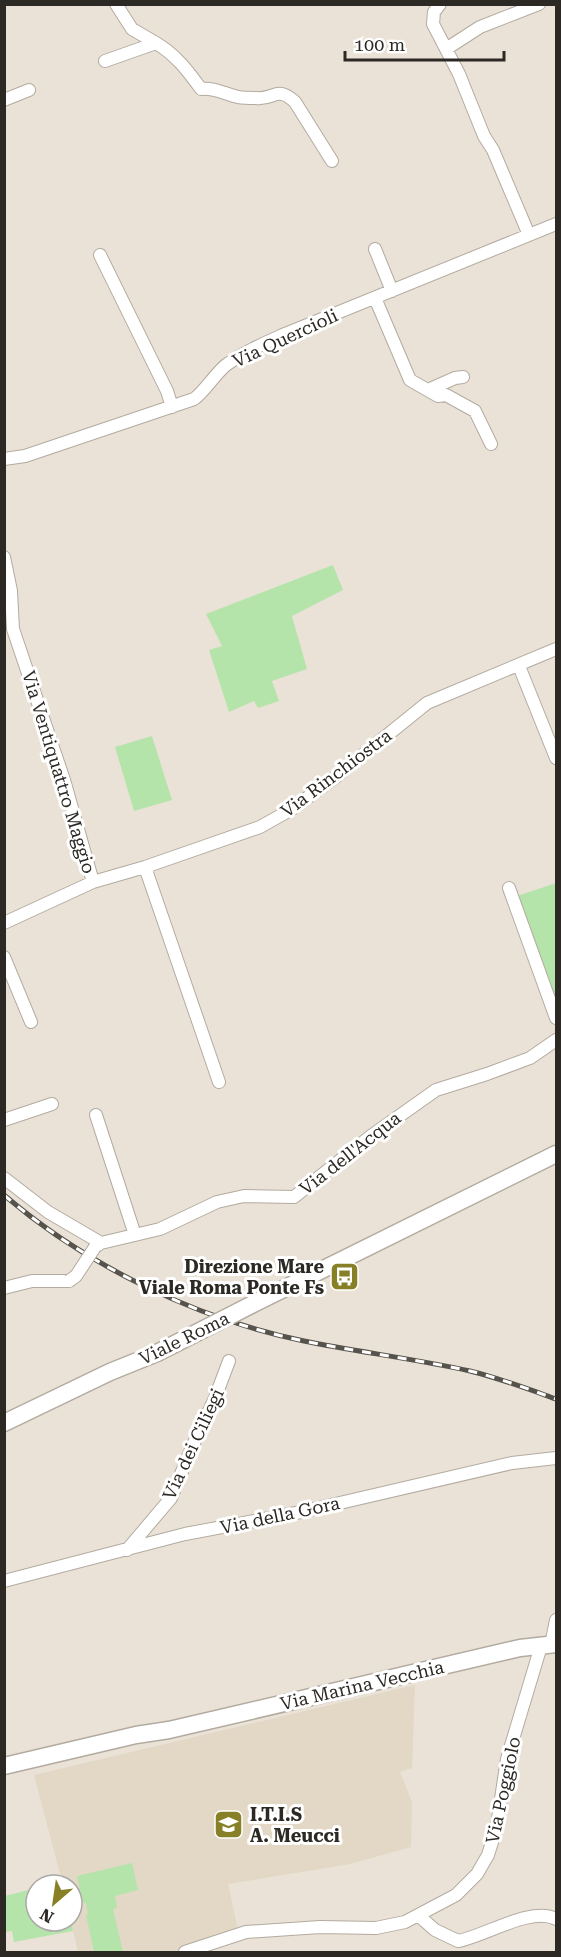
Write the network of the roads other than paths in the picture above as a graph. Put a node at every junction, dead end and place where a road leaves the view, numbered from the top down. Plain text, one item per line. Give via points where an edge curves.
1 (116, 4) edge
2 (440, 4) edge
3 (539, 4) edge
4 (156, 43) junction
5 (446, 49) junction
6 (105, 61) dead end
7 (29, 90) dead end
8 (4, 100) edge
9 (332, 161) dead end
10 (556, 224) edge
11 (530, 235) junction
12 (375, 249) dead end
13 (100, 255) dead end
14 (392, 291) junction
15 (375, 298) junction
16 (463, 377) dead end
17 (428, 390) junction
18 (172, 407) junction
19 (491, 444) dead end
20 (4, 459) edge
21 (4, 557) edge
22 (556, 649) edge
23 (519, 666) junction
24 (556, 758) edge
25 (145, 867) junction
26 (93, 882) junction
27 (509, 888) dead end
28 (4, 923) edge
29 (4, 957) edge
30 (556, 1018) edge
31 (31, 1022) dead end
32 (556, 1040) edge
33 (219, 1082) dead end
34 (52, 1104) dead end
35 (96, 1114) dead end
36 (4, 1120) edge
37 (556, 1154) edge
38 (4, 1178) edge
39 (135, 1235) junction
40 (98, 1245) junction
41 (4, 1288) edge
42 (229, 1361) dead end
43 (4, 1423) edge
44 (556, 1458) edge
45 (127, 1550) junction
46 (4, 1581) edge
47 (556, 1620) edge
48 (550, 1645) edge
49 (169, 1730) junction
50 (4, 1766) edge
51 (4, 1772) edge
52 (419, 1916) junction
53 (556, 1919) edge
54 (185, 1953) edge

1 - 4 street via 132,29
2 - 5 street via 434,12 433,24
3 - 5 street via 480,27
4 - 6 street
4 - 9 street via 185,67 201,89 261,99 280,92 286,94
5 - 11 street
7 - 8 street
10 - 11 street, Via Quercioli
11 - 14 street, Via Quercioli
12 - 14 street
13 - 18 street
14 - 15 street, Via Quercioli
15 - 17 street via 410,380
15 - 18 street, Via Quercioli via 250,351 224,367 194,399
16 - 17 street
17 - 19 street via 475,411
18 - 20 street, Via Quercioli via 25,456
21 - 26 street, Via Ventiquattro Maggio via 14,628
22 - 23 street, Via Rinchiostra
23 - 24 street
23 - 25 street, Via Rinchiostra via 427,703 338,775 260,827
25 - 26 street, Via Rinchiostra
25 - 33 street
26 - 28 street, Via Rinchiostra
27 - 30 street
29 - 31 street
32 - 39 street, Via dell'Acqua via 530,1058 436,1090 294,1197 244,1196 218,1202 160,1229
34 - 36 street
35 - 39 street
37 - 43 main road, Viale Roma, bridge via 158,1353
38 - 40 street
39 - 40 street, Via dell'Acqua
40 - 41 street, bridge via 69,1281 32,1281
42 - 45 street, Via dei Ciliegi via 171,1498
44 - 45 street, Via della Gora via 512,1463
45 - 46 street, Via della Gora
47 - 48 street
48 - 49 main road, Via Marina Vecchia via 520,1648
48 - 52 street, Via Poggiolo via 507,1759 488,1855 456,1895
49 - 50 main road, Via Marina Vecchia
49 - 51 main road, Via Marina Vecchia via 138,1741
52 - 53 street via 435,1930 458,1941 537,1916
52 - 54 street, Via Poggiolo via 376,1928 246,1932

